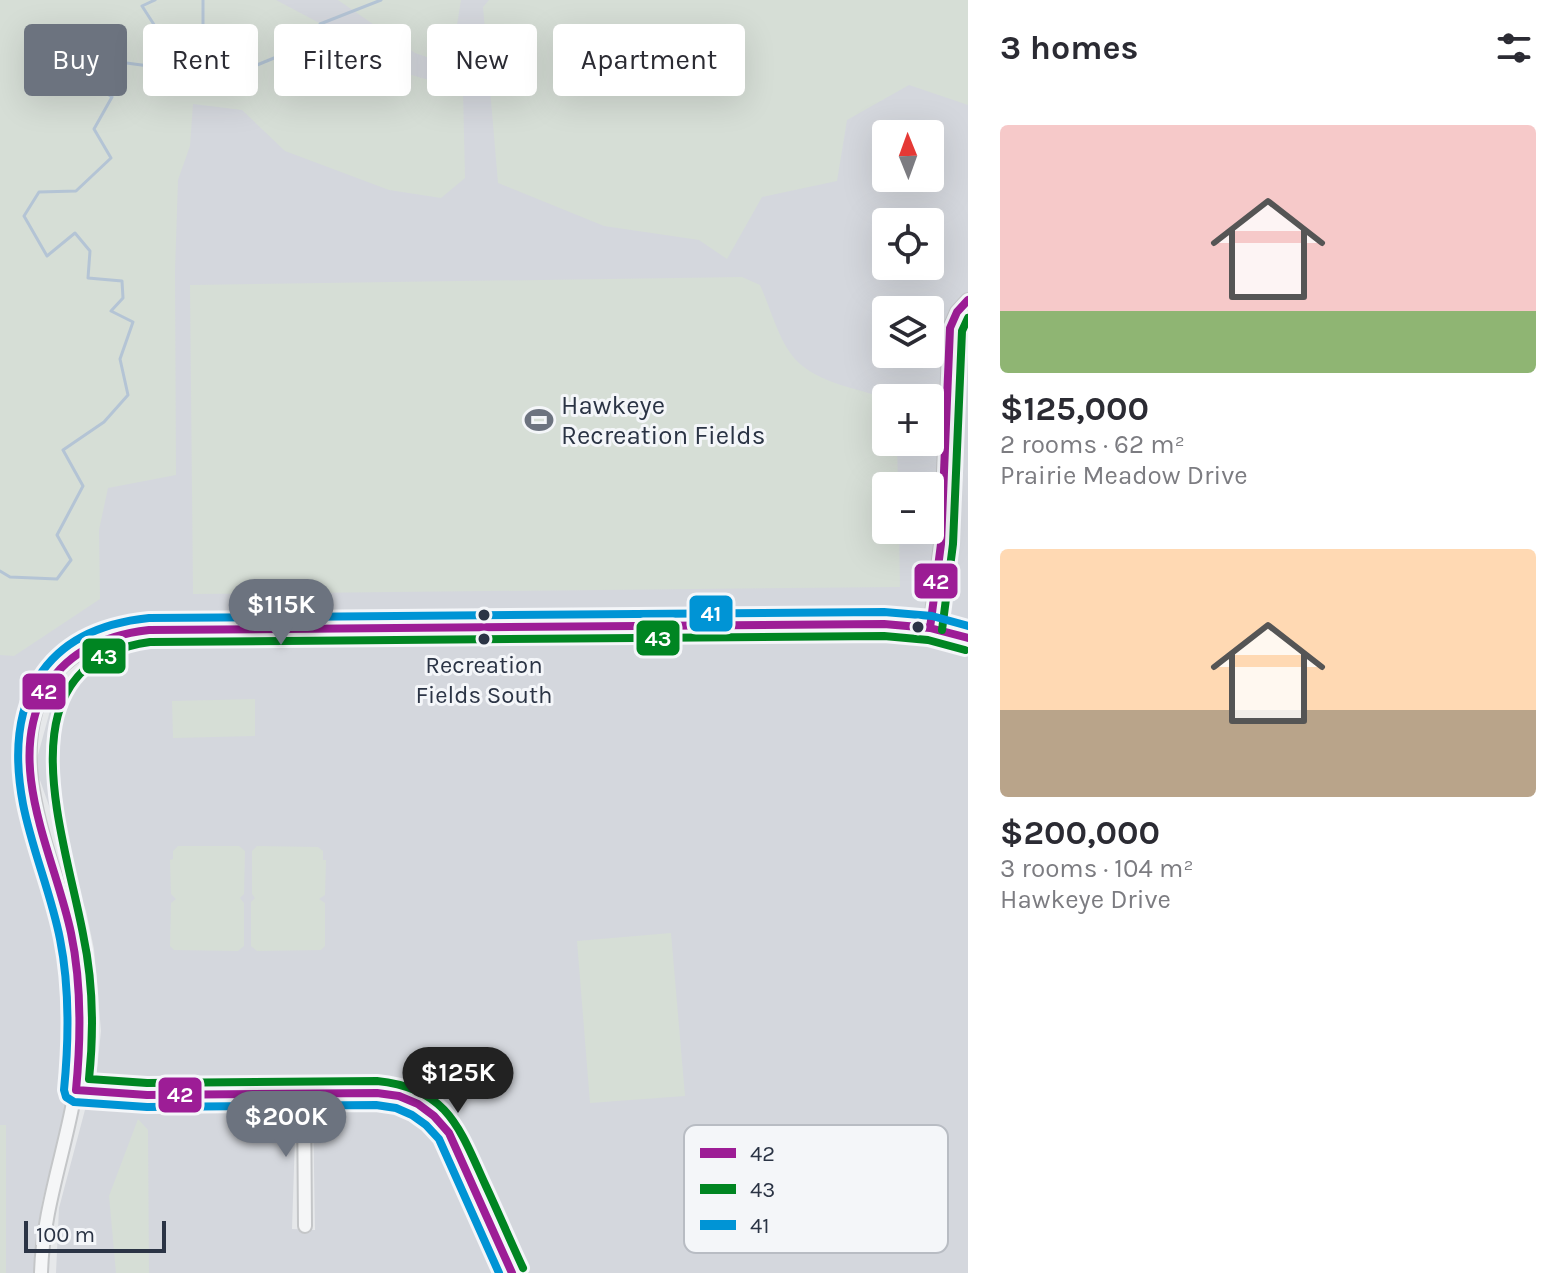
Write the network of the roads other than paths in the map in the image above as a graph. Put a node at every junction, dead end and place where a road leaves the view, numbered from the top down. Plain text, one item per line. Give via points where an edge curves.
1 (968, 300) edge
2 (930, 628) junction
3 (968, 636) edge
4 (76, 1090) junction
5 (304, 1093) junction
6 (305, 1226) dead end
7 (41, 1273) edge
8 (512, 1273) edge

1 - 2 street via 950,328 941,541
2 - 3 street
2 - 4 street via 884,624 149,630 86,648 62,665 38,693 20,752 27,801 71,934 80,1014
4 - 5 street
4 - 7 street via 43,1234
5 - 6 street
5 - 8 street via 390,1094 432,1114 454,1143

